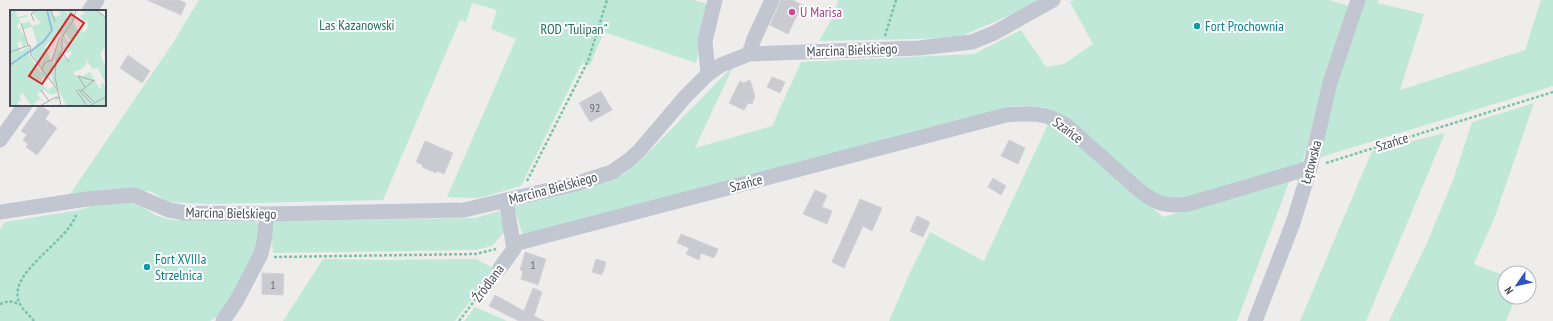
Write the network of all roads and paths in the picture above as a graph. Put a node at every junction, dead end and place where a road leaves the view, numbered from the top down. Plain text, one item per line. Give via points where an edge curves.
1 (97, 0) edge
2 (607, 0) edge
3 (716, 0) edge
4 (772, 0) edge
5 (896, 0) edge
6 (1053, 0) edge
7 (1358, 0) edge
8 (90, 10) edge
9 (882, 49) junction
10 (749, 54) junction
11 (708, 74) junction
12 (1553, 92) edge
13 (24, 106) edge
14 (0, 140) edge
15 (1310, 168) junction
16 (523, 197) junction
17 (74, 200) junction
18 (506, 201) junction
19 (0, 212) edge
20 (267, 214) junction
21 (514, 244) junction
22 (260, 257) junction
23 (500, 268) joint
24 (0, 304) edge
25 (20, 304) junction
26 (34, 321) edge
27 (223, 321) edge
28 (459, 321) edge
29 (1255, 321) edge

1 - 8 street
2 - 16 path via 588,61 526,184
3 - 11 street via 705,41
4 - 10 street
5 - 9 path
6 - 9 street, Marcina Bielskiego via 994,33 972,42
7 - 15 street, Łętowska via 1330,83
9 - 10 street, Marcina Bielskiego
10 - 11 street, Marcina Bielskiego via 721,65
11 - 16 street, Marcina Bielskiego via 639,151 612,172
12 - 15 path, Szańce
13 - 14 street
15 - 21 street, Szańce via 1188,204 1163,204 1150,199 1140,191 1066,125 1055,118 1031,113 1012,115
15 - 29 street, Łętowska via 1293,223
16 - 18 street, Marcina Bielskiego
17 - 19 street, Marcina Bielskiego
17 - 20 street, Marcina Bielskiego via 134,195 169,210 186,213
17 - 25 path via 76,216 65,233 23,276 16,290
18 - 20 street, Marcina Bielskiego via 464,210
18 - 21 street
20 - 22 street
21 - 22 path via 476,254
21 - 23 street, Źródlana via 514,249
22 - 27 street
23 - 28 path, Źródlana
24 - 25 path via 9,301
25 - 26 path

